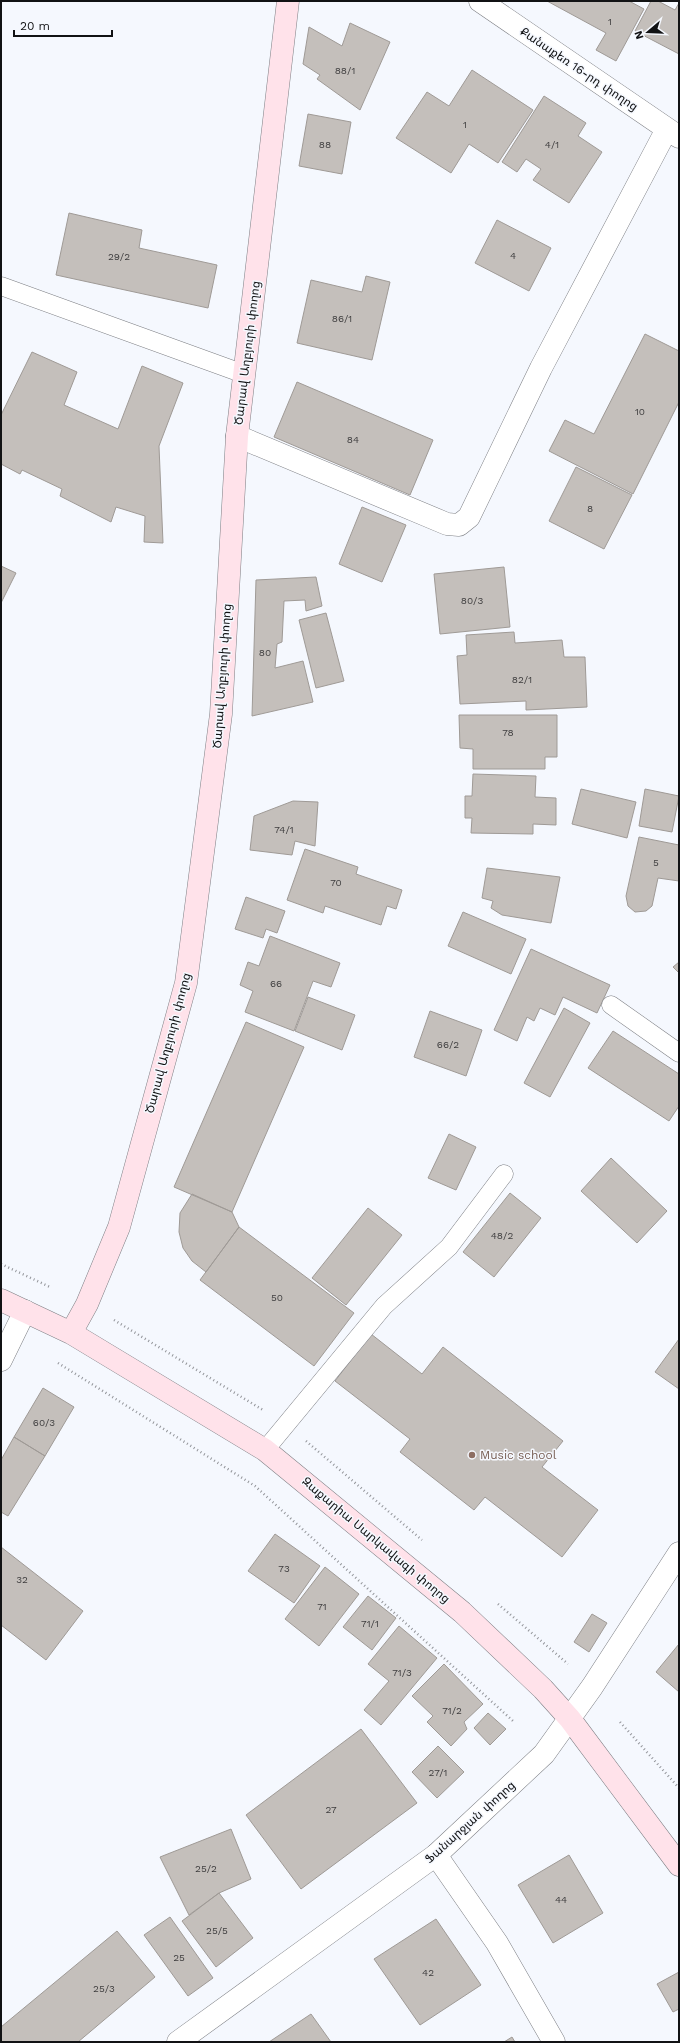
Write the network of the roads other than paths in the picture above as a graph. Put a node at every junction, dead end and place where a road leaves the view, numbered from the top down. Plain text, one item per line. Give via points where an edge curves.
1 (288, 1) edge
2 (480, 1) edge
3 (673, 133) edge
4 (1, 286) edge
5 (244, 374) junction
6 (237, 436) junction
7 (611, 1005) dead end
8 (679, 1053) edge
9 (504, 1174) dead end
10 (1, 1300) edge
11 (25, 1311) junction
12 (71, 1333) junction
13 (1, 1360) edge
14 (265, 1450) junction
15 (679, 1553) edge
16 (570, 1719) junction
17 (436, 1855) junction
18 (679, 1865) edge
19 (178, 2042) edge
20 (554, 2042) edge

1 - 5 main road, Ծարավ Աղբյուրի փողոց
2 - 3 street, Քանաքեռ 16-րդ փողոց
3 - 6 street via 541,368 469,518 459,524 447,524
4 - 5 lane
5 - 6 main road, Ծարավ Աղբյուրի փողոց
6 - 12 main road, Ծարավ Աղբյուրի փողոց via 221,714 186,983 119,1228 88,1304
7 - 8 lane
9 - 14 lane via 449,1247 384,1306
10 - 11 main road, Զաքարիա Սարկավագի փողոց
11 - 12 main road, Զաքարիա Սարկավագի փողոց
11 - 13 street
12 - 14 main road, Զաքարիա Սարկավագի փողոց
14 - 16 main road, Զաքարիա Սարկավագի փողոց via 462,1612 543,1689
15 - 16 street, Ֆանարջյան փողոց
16 - 17 street, Ֆանարջյան փողոց via 544,1754
16 - 18 main road, Զաքարիա Սարկավագի փողոց
17 - 19 street, Ֆանարջյան փողոց
17 - 20 street via 497,1943

